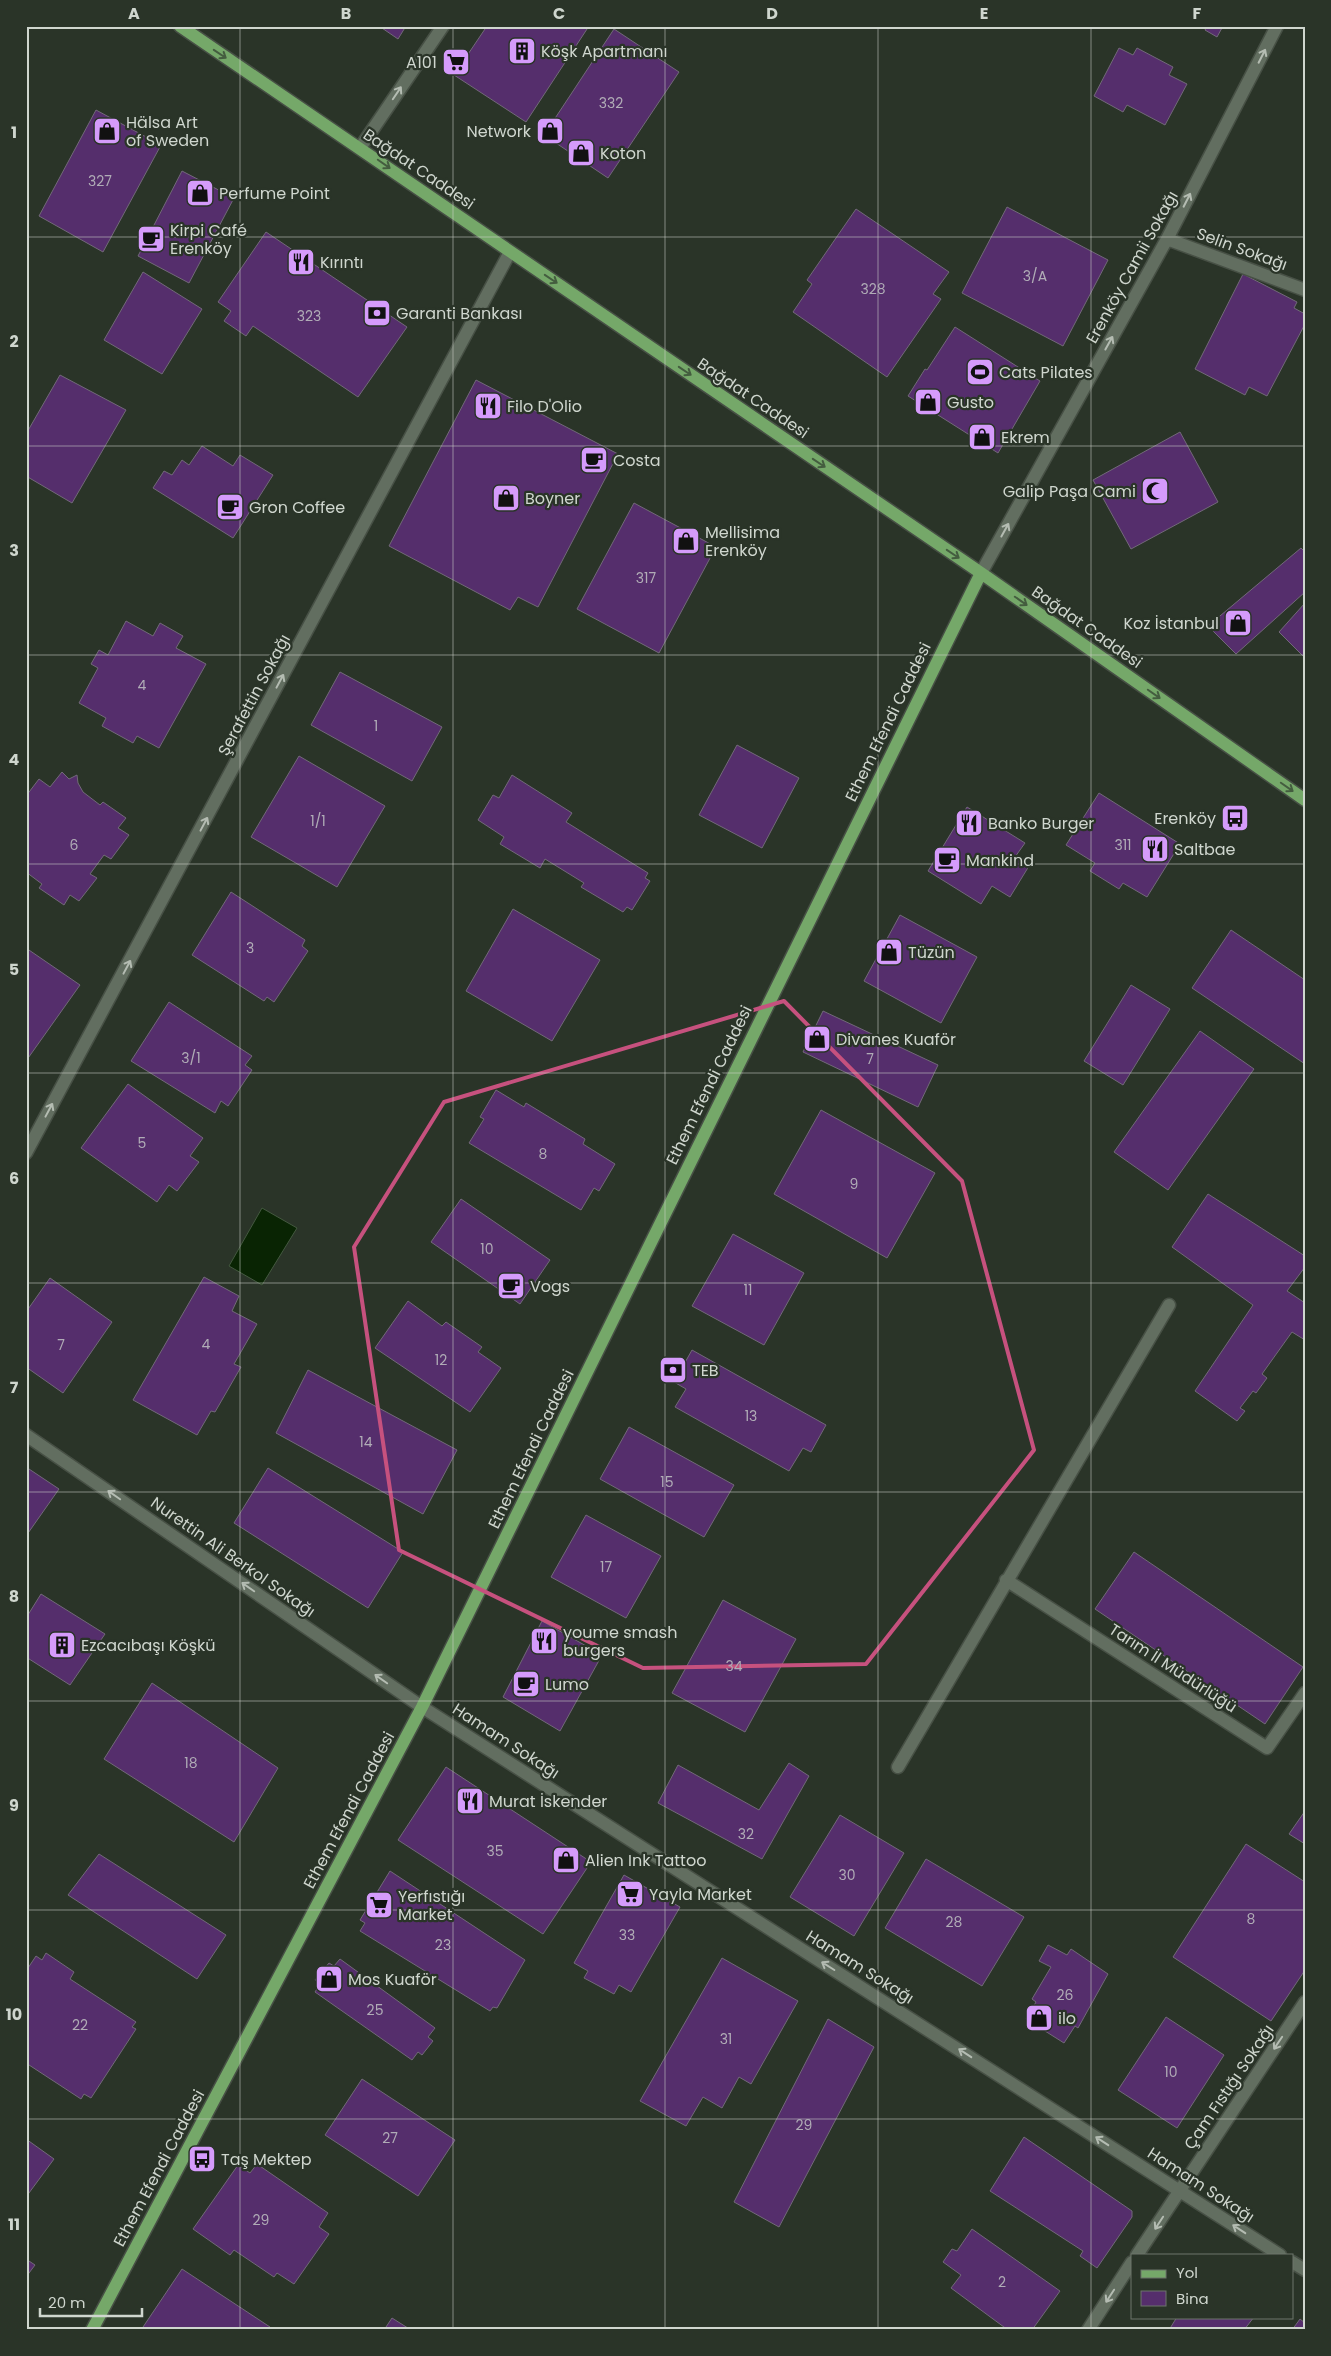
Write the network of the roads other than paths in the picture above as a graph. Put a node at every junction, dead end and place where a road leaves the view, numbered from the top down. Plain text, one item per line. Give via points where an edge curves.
1 (180, 26) edge
2 (443, 26) edge
3 (1277, 26) edge
4 (360, 148) junction
5 (1167, 239) junction
6 (510, 252) junction
7 (1305, 290) edge
8 (981, 573) junction
9 (1305, 800) edge
10 (26, 1153) edge
11 (1169, 1305) dead end
12 (26, 1435) edge
13 (1006, 1580) junction
14 (1305, 1693) edge
15 (422, 1707) junction
16 (898, 1767) dead end
17 (1305, 2002) edge
18 (1180, 2191) junction
19 (1138, 2254) edge
20 (1278, 2254) edge
21 (1294, 2263) edge
22 (1131, 2264) edge
23 (1305, 2270) edge
24 (92, 2330) edge
25 (1088, 2330) edge

1 -> 4 main road, Bağdat Caddesi
4 -> 2 street
5 -> 3 street, Erenköy Camii Sokağı
4 -> 6 main road, Bağdat Caddesi
5 - 7 street, Selin Sokağı
8 -> 5 street, Erenköy Camii Sokağı
6 -> 8 main road, Bağdat Caddesi
10 -> 6 street, Şerafettin Sokağı
8 -> 9 main road, Bağdat Caddesi
8 - 15 main road, Ethem Efendi Caddesi
11 - 13 street
15 -> 12 street, Nurettin Ali Berkol Sokağı
13 - 14 street, Tarım İl Müdürlüğü via 1267,1748
13 - 16 street
18 -> 15 street, Hamam Sokağı
15 - 24 main road, Ethem Efendi Caddesi
17 -> 18 street, Çam Fıstığı Sokağı
18 -> 19 street, Çam Fıstığı Sokağı
20 -> 18 street, Hamam Sokağı
21 - 23 street
22 -> 25 street

